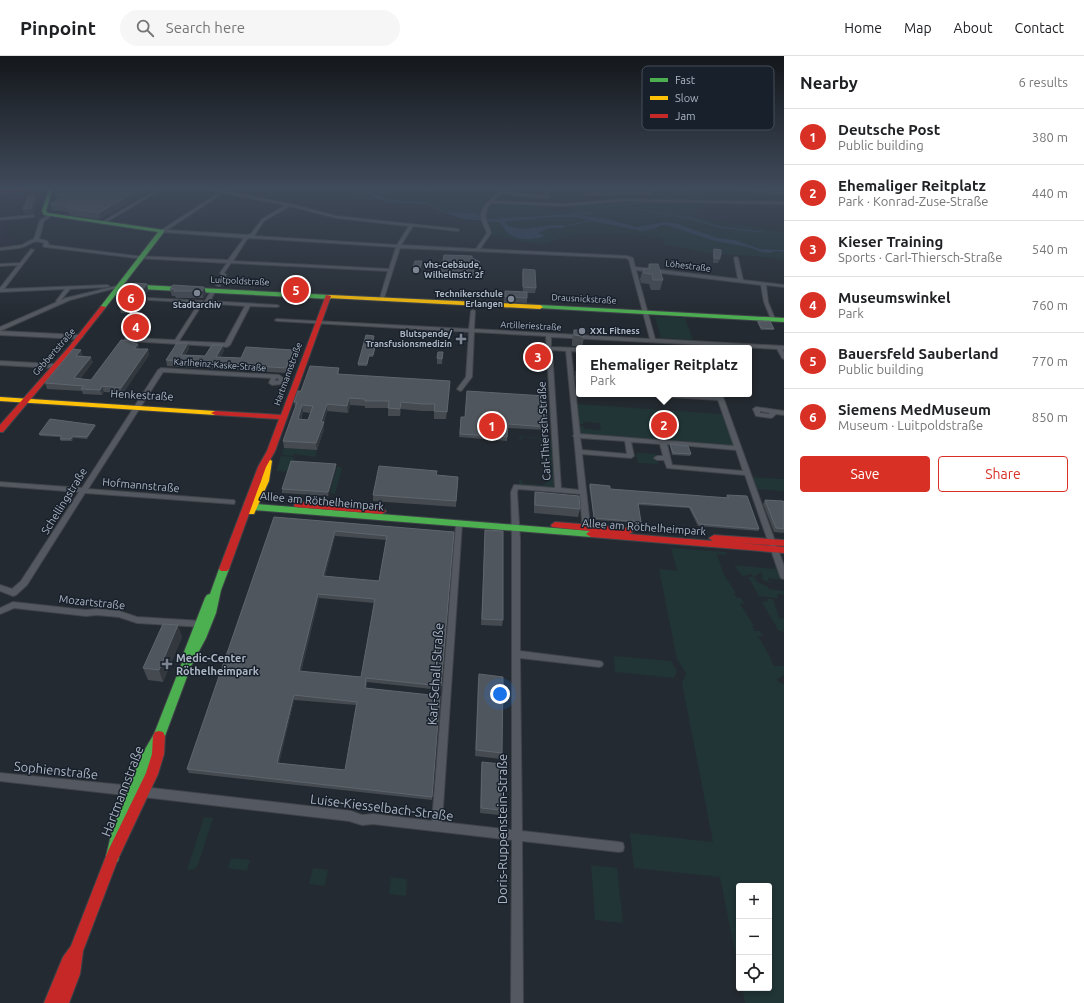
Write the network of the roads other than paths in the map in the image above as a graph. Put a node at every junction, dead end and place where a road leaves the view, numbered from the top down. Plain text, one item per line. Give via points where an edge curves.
1 (39, 232) edge
2 (161, 232) edge
3 (183, 232) edge
4 (254, 232) edge
5 (407, 232) edge
6 (488, 232) edge
7 (249, 236) junction
8 (36, 241) junction
9 (23, 246) junction
10 (46, 246) junction
11 (399, 246) junction
12 (0, 248) edge
13 (32, 250) junction
14 (477, 250) junction
15 (141, 257) junction
16 (736, 258) dead end
17 (230, 262) junction
18 (21, 264) junction
19 (0, 266) edge
20 (633, 268) junction
21 (391, 270) junction
22 (741, 281) junction
23 (763, 283) junction
24 (121, 286) junction
25 (784, 286) edge
26 (69, 287) junction
27 (216, 287) junction
28 (0, 291) edge
29 (78, 296) junction
30 (113, 296) junction
31 (328, 296) junction
32 (382, 298) junction
33 (150, 299) dead end
34 (204, 302) junction
35 (64, 303) junction
36 (55, 304) junction
37 (248, 305) junction
38 (277, 306) dead end
39 (473, 310) dead end
40 (644, 313) junction
41 (773, 319) junction
42 (277, 320) dead end
43 (784, 320) edge
44 (318, 322) junction
45 (0, 329) edge
46 (472, 330) junction
47 (0, 333) edge
48 (548, 335) junction
49 (130, 336) dead end
50 (80, 337) junction
51 (653, 341) junction
52 (176, 342) junction
53 (727, 345) edge
54 (752, 346) edge
55 (549, 348) junction
56 (782, 348) edge
57 (568, 349) junction
58 (576, 350) edge
59 (784, 357) edge
60 (0, 363) edge
61 (54, 366) junction
62 (570, 373) junction
63 (576, 373) edge
64 (274, 377) dead end
65 (460, 389) dead end
66 (572, 389) junction
67 (576, 389) edge
68 (720, 397) edge
69 (0, 399) edge
70 (25, 400) junction
71 (137, 407) junction
72 (774, 412) dead end
73 (784, 413) edge
74 (283, 417) junction
75 (0, 430) edge
76 (576, 436) junction
77 (628, 440) junction
78 (663, 442) junction
79 (738, 448) junction
80 (578, 452) junction
81 (657, 458) dead end
82 (667, 458) junction
83 (748, 474) junction
84 (0, 484) edge
85 (83, 490) junction
86 (558, 490) junction
87 (582, 492) junction
88 (232, 502) dead end
89 (253, 504) junction
90 (365, 513) junction
91 (459, 524) junction
92 (515, 525) junction
93 (586, 531) junction
94 (784, 543) edge
95 (777, 547) edge
96 (784, 576) edge
97 (0, 588) edge
98 (13, 593) junction
99 (13, 605) junction
100 (0, 611) edge
101 (202, 624) junction
102 (516, 654) junction
103 (599, 664) dead end
104 (0, 777) edge
105 (138, 792) junction
106 (437, 826) junction
107 (516, 836) junction
108 (618, 847) dead end
109 (76, 951) junction
110 (52, 1003) edge
111 (61, 1003) edge
112 (517, 1003) edge

1 - 8 street
2 - 15 street, Gebbertstraße
3 - 7 street
4 - 7 street
5 - 11 street
6 - 14 street
7 - 11 street
7 - 17 street
8 - 9 street
8 - 10 street via 46,242
9 - 12 street
9 - 13 street
10 - 13 street
10 - 15 street
11 - 14 street
11 - 21 street
13 - 18 street
14 - 20 street via 625,257 630,259
15 - 17 street
15 - 24 street, Gebbertstraße
16 - 22 street
17 - 21 street
17 - 27 street
18 - 19 street
18 - 28 street
20 - 22 street, Löhestraße
20 - 40 street
21 - 32 street
22 - 23 street, Löhestraße
23 - 25 street, Löhestraße
23 - 41 street via 766,302
24 - 26 street, Luitpoldstraße
24 - 27 street, Luitpoldstraße
24 - 29 street
24 - 30 street, Gebbertstraße
26 - 28 street, Luitpoldstraße
26 - 36 street
27 - 31 street, Luitpoldstraße
27 - 34 street
29 - 35 street
29 - 36 street
30 - 35 street via 104,292
30 - 50 street, Gebbertstraße
31 - 32 street, Luitpoldstraße
31 - 44 street, Hartmannstraße
32 - 40 street, Drausnickstraße
33 - 34 street
34 - 37 street
34 - 52 street
35 - 36 street
36 - 45 street
36 - 47 street
37 - 38 street
37 - 52 street via 227,345
39 - 46 street
40 - 41 street, Drausnickstraße
40 - 51 street
41 - 43 street, Drausnickstraße
42 - 44 street, Artilleriestraße
44 - 46 street, Artilleriestraße
44 - 74 street, Hartmannstraße
46 - 48 street, Artilleriestraße
46 - 65 street via 469,377
47 - 50 street
48 - 51 street, Artilleriestraße
48 - 55 street, Carl-Thiersch-Straße
49 - 52 street via 128,339
50 - 61 street, Gebbertstraße
51 - 53 street, Artilleriestraße
54 - 56 street, Artilleriestraße
55 - 57 street
55 - 86 street, Carl-Thiersch-Straße
56 - 59 street
57 - 58 street
57 - 62 street
60 - 61 street
61 - 70 street, Gebbertstraße
62 - 63 street
62 - 66 street
64 - 71 street, Karlheinz-Kaske-Straße via 161,370
66 - 67 street
66 - 76 street
68 - 79 street
69 - 70 street, Henkestraße
70 - 71 street, Henkestraße
70 - 75 street, Gebbertstraße
71 - 74 street, Henkestraße
71 - 85 street, Schellingstraße
72 - 73 street
74 - 89 street, Hartmannstraße via 268,459 262,467
76 - 77 street
76 - 80 street
77 - 78 street
77 - 80 street via 634,456
78 - 79 street
78 - 82 street
79 - 83 street
80 - 87 street
81 - 82 street
82 - 83 street via 669,468
83 - 95 street
84 - 85 street, Hofmannstraße
85 - 88 street, Hofmannstraße
85 - 98 street, Schellingstraße via 24,583
86 - 87 street, Carl-Thiersch-Straße
86 - 92 street, Carl-Thiersch-Straße via 516,487
87 - 93 street
89 - 90 street, Allee am Röthelheimpark
89 - 101 street, Hartmannstraße via 216,590 215,599
90 - 91 street, Allee am Röthelheimpark
90 - 92 street, Allee am Röthelheimpark
91 - 92 street, Allee am Röthelheimpark
91 - 106 street, Karl-Schall-Straße
92 - 93 street, Allee am Röthelheimpark
92 - 102 street, Doris-Ruppenstein-Straße
93 - 95 street, Allee am Röthelheimpark
94 - 95 street, Allee am Röthelheimpark
95 - 96 street
97 - 98 street
98 - 99 street
99 - 100 street
99 - 101 street, Mozartstraße via 119,614 137,620
101 - 105 street, Hartmannstraße via 195,651 186,665 159,736 147,756
102 - 103 street
102 - 107 street, Doris-Ruppenstein-Straße
104 - 105 street, Sophienstraße
105 - 106 street, Luise-Kiesselbach-Straße
105 - 109 street, Hartmannstraße via 118,831 113,856
106 - 107 street, Luise-Kiesselbach-Straße
107 - 108 street, Luise-Kiesselbach-Straße
107 - 112 street, Doris-Ruppenstein-Straße
109 - 110 street, Hartmannstraße via 68,962
109 - 111 street, Hartmannstraße via 73,974

